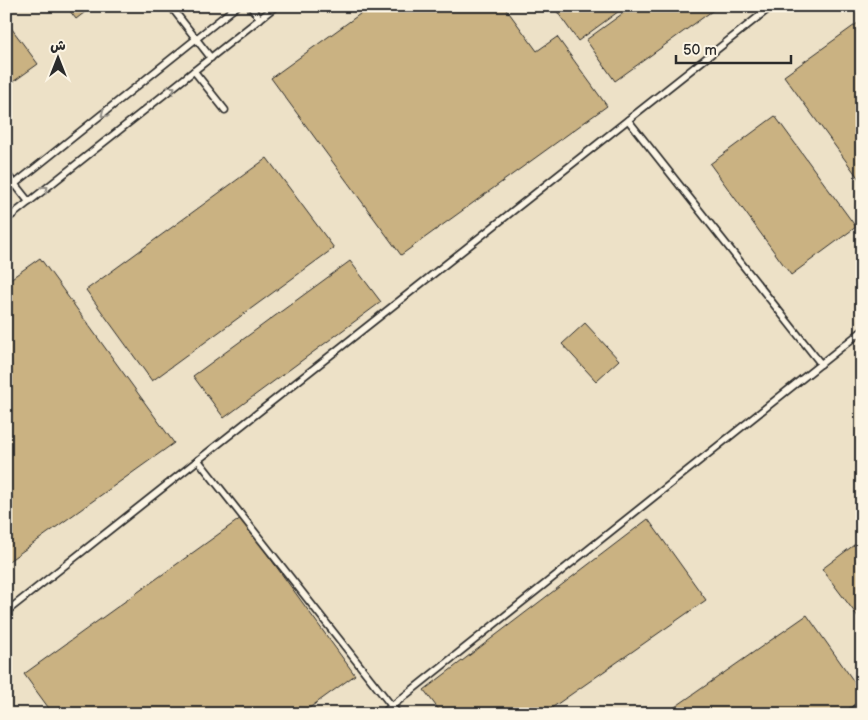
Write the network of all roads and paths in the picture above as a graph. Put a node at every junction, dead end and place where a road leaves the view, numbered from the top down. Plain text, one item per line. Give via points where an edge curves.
1 (237, 6) edge
2 (250, 6) edge
3 (276, 6) edge
4 (772, 6) edge
5 (173, 7) edge
6 (260, 18) junction
7 (197, 40) junction
8 (211, 58) junction
9 (194, 71) junction
10 (225, 110) dead end
11 (628, 120) junction
12 (6, 174) edge
13 (15, 184) junction
14 (6, 191) edge
15 (29, 202) junction
16 (6, 220) edge
17 (862, 331) edge
18 (821, 364) junction
19 (198, 460) junction
20 (6, 612) edge
21 (862, 704) edge
22 (392, 706) junction
23 (382, 714) edge
24 (398, 714) edge
25 (849, 714) edge

1 - 7 lane
2 - 6 lane
3 - 6 lane
4 - 11 lane
5 - 7 lane
6 - 8 lane
7 - 8 lane
7 -> 13 lane
8 - 9 lane
9 - 10 lane
15 -> 9 lane
11 - 18 lane
11 - 19 lane
12 - 13 lane
13 - 14 lane
13 - 15 lane
15 - 16 lane
17 - 18 lane
18 - 22 lane
19 - 20 lane
19 - 22 lane
21 - 25 lane
22 - 23 lane
22 - 24 lane

